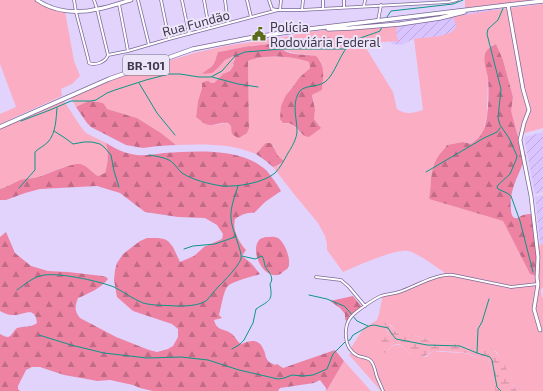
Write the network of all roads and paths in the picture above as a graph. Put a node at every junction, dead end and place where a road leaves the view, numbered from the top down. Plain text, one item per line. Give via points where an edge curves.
1 (37, 0) edge
2 (74, 0) edge
3 (94, 0) edge
4 (131, 0) edge
5 (138, 0) edge
6 (161, 0) edge
7 (182, 0) edge
8 (204, 0) edge
9 (225, 0) edge
10 (247, 0) edge
11 (269, 0) edge
12 (281, 0) edge
13 (303, 0) edge
14 (323, 0) edge
15 (344, 0) edge
16 (365, 0) edge
17 (457, 0) edge
18 (543, 1) edge
19 (118, 3) junction
20 (380, 5) junction
21 (508, 5) junction
22 (364, 6) junction
23 (344, 7) junction
24 (323, 8) junction
25 (97, 9) junction
26 (475, 9) junction
27 (279, 10) junction
28 (302, 10) junction
29 (76, 12) junction
30 (251, 17) junction
31 (397, 18) junction
32 (378, 21) junction
33 (228, 23) junction
34 (372, 26) junction
35 (209, 28) junction
36 (301, 30) junction
37 (190, 34) junction
38 (169, 39) junction
39 (149, 45) junction
40 (128, 51) junction
41 (108, 56) junction
42 (0, 127) edge
43 (316, 277) dead end
44 (538, 284) junction
45 (365, 306) junction
46 (540, 330) dead end
47 (383, 391) edge

1 - 29 street via 57,9
2 - 29 street
3 - 25 street
4 - 19 street
5 - 39 street
6 - 38 street
7 - 37 street
8 - 35 street
9 - 33 street
10 - 30 street
11 - 27 street via 272,9
12 - 27 street
13 - 28 street
14 - 24 street
15 - 23 street
16 - 22 street
17 - 20 street, Rua Fundão
18 - 21 main road, BR-101
19 - 25 street
19 - 40 street
20 - 22 street, Rua Fundão
20 - 32 street
21 - 26 main road, BR-101
21 - 44 street via 529,110 520,140 531,196 538,256
22 - 23 street, Rua Fundão
23 - 24 street, Rua Fundão
24 - 28 street, Rua Fundão
25 - 29 street
25 - 41 street
26 - 31 main road, BR-101
26 - 34 main road via 440,18
27 - 28 street, Rua Fundão
27 - 30 street, Rua Fundão
29 - 41 street, Rua Fundão via 89,63 106,60
30 - 33 street, Rua Fundão
31 - 32 main road, BR-101
31 - 34 main road
32 - 36 main road, BR-101
33 - 35 street, Rua Fundão
34 - 36 main road
35 - 37 street, Rua Fundão
36 - 42 main road, BR-101 via 193,49 109,79
37 - 38 street, Rua Fundão
38 - 39 street, Rua Fundão
39 - 40 street, Rua Fundão
40 - 41 street, Rua Fundão
43 - 45 street via 341,280
44 - 45 street via 511,287 447,274 381,296
44 - 46 street via 534,309
45 - 47 street via 348,322 348,344 354,354 371,361

